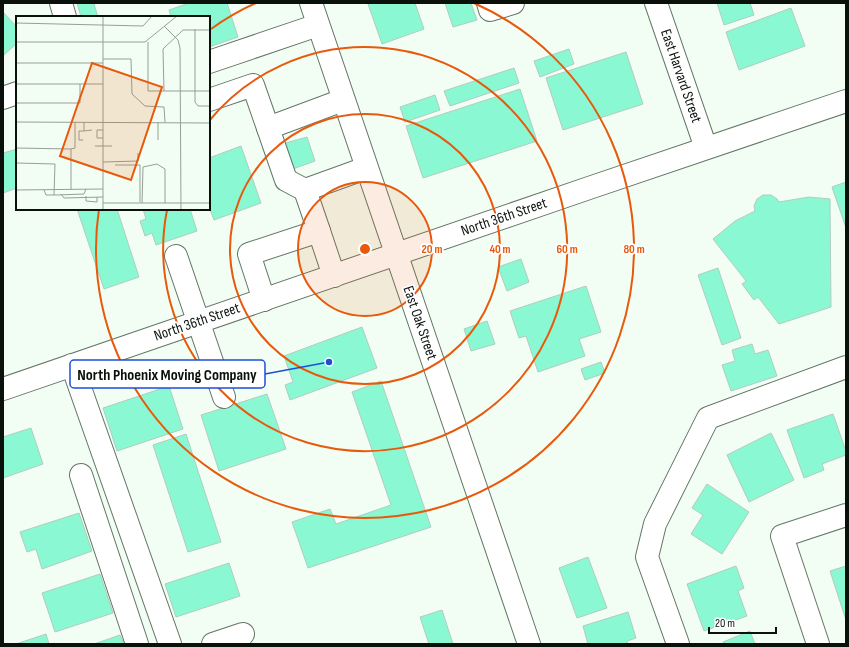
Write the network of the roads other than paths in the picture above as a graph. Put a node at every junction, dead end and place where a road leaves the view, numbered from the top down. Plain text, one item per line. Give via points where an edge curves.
1 (61, 3) edge
2 (311, 3) edge
3 (488, 3) edge
4 (513, 3) edge
5 (656, 3) edge
6 (65, 16) edge
7 (318, 25) junction
8 (210, 62) edge
9 (16, 93) edge
10 (3, 98) edge
11 (210, 100) edge
12 (343, 100) junction
13 (846, 101) edge
14 (268, 128) junction
15 (706, 148) junction
16 (366, 168) junction
17 (305, 190) junction
18 (318, 231) junction
19 (396, 254) junction
20 (176, 256) dead end
21 (334, 276) junction
22 (264, 300) junction
23 (198, 322) junction
24 (72, 365) junction
25 (846, 367) edge
26 (3, 389) edge
27 (224, 397) dead end
28 (81, 474) dead end
29 (846, 515) edge
30 (243, 634) dead end
31 (137, 644) edge
32 (170, 644) edge
33 (213, 644) edge
34 (529, 644) edge
35 (678, 644) edge
36 (818, 644) edge

1 - 6 street
2 - 7 street, East Oak Street
3 - 4 street via 490,10
5 - 15 street, East Harvard Street
7 - 8 street
7 - 12 street, East Oak Street
9 - 10 street
11 - 14 street via 253,85
12 - 14 street
12 - 16 street, East Oak Street
13 - 15 street, North 36th Street
14 - 17 street via 286,180
15 - 19 street, North 36th Street
16 - 17 street
16 - 19 street, East Oak Street
17 - 18 street
18 - 21 street
18 - 22 street via 249,254
19 - 21 street, North 36th Street
19 - 34 street, East Oak Street
20 - 23 street
21 - 22 street, North 36th Street
22 - 23 street, North 36th Street
23 - 24 street, North 36th Street
23 - 27 street
24 - 26 street, North 36th Street
24 - 32 street
25 - 35 street via 708,418 655,524 647,557
28 - 31 street
29 - 36 street via 782,536
30 - 33 street

